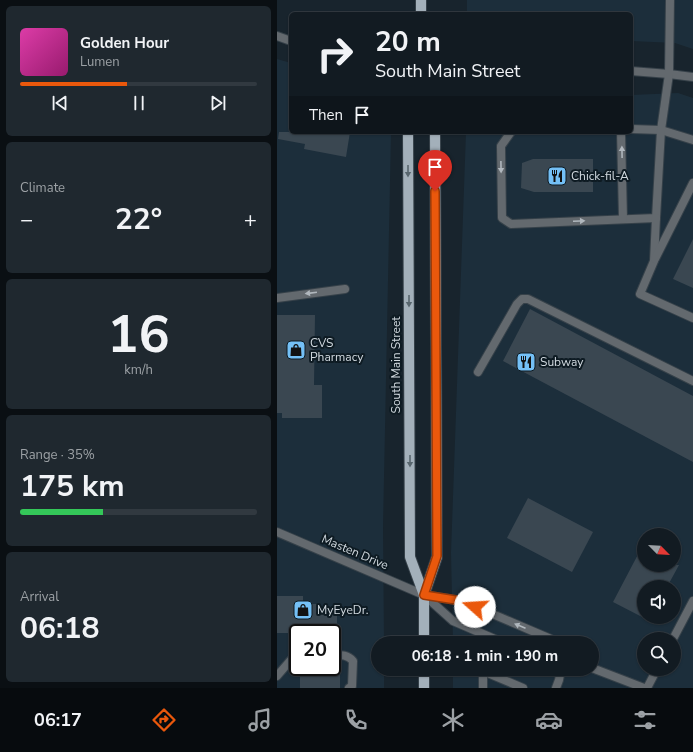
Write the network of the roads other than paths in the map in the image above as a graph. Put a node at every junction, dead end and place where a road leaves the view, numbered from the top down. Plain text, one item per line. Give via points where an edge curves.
1 (421, 0) edge
2 (670, 0) edge
3 (421, 12) edge
4 (277, 36) edge
5 (289, 40) edge
6 (633, 71) edge
7 (669, 74) junction
8 (693, 77) edge
9 (633, 129) edge
10 (661, 130) junction
11 (408, 134) edge
12 (435, 134) edge
13 (510, 134) edge
14 (621, 134) edge
15 (693, 140) edge
16 (693, 182) edge
17 (656, 218) junction
18 (623, 219) junction
19 (654, 262) junction
20 (345, 289) dead end
21 (277, 298) edge
22 (693, 318) edge
23 (478, 372) dead end
24 (693, 381) edge
25 (277, 532) edge
26 (424, 595) junction
27 (693, 601) edge
28 (677, 632) edge
29 (424, 636) edge
30 (488, 636) edge
31 (544, 636) edge
32 (341, 655) edge
33 (289, 662) edge
34 (599, 671) edge
35 (277, 676) edge
36 (424, 676) edge
37 (560, 676) edge
38 (653, 676) edge
39 (349, 688) edge
40 (424, 688) edge
41 (483, 688) edge
42 (523, 688) edge
43 (556, 688) edge
44 (644, 688) edge
45 (647, 688) edge

1 - 3 main road
2 - 7 street
4 - 5 street
6 - 7 street
7 - 8 street
7 - 10 street
9 - 10 street
10 - 15 street
10 - 17 street
11 -> 26 main road, South Main Street via 410,557
12 - 26 main road, South Main Street via 437,556
13 -> 18 street via 501,146 502,218 511,224
18 -> 14 street
16 - 19 street
17 - 18 street
17 - 19 street
19 - 22 street via 640,294
20 -> 21 street
23 - 24 street via 517,304 522,299 528,299
25 - 26 street, Masten Drive
26 - 29 main road, South Main Street
26 - 30 street via 453,621
31 -> 26 street via 462,601
27 - 28 street
32 - 39 street via 353,661 352,686
33 - 35 street
34 - 44 street
36 - 40 main road
37 - 43 street
38 - 45 street
41 - 42 street via 483,671

